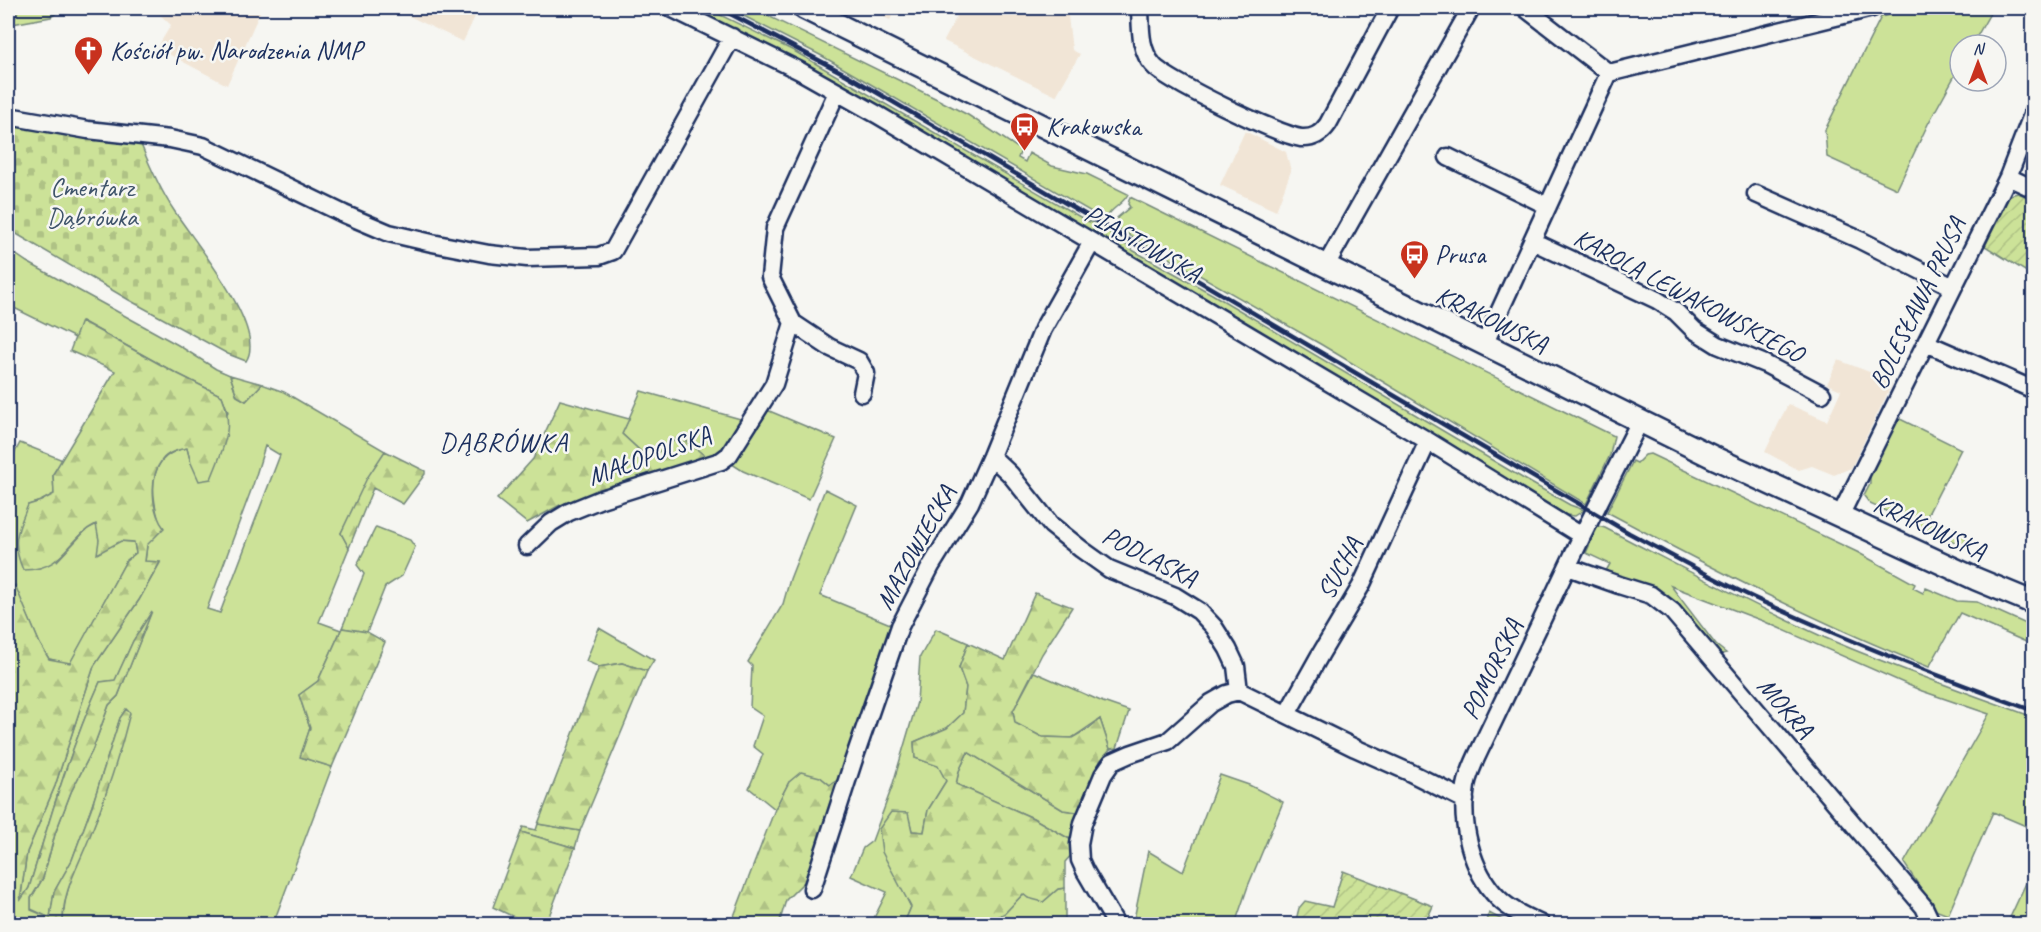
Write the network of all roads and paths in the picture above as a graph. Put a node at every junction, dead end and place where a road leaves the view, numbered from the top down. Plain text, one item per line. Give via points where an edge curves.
1 (671, 8) edge
2 (804, 8) edge
3 (1140, 8) edge
4 (1390, 8) edge
5 (1471, 8) edge
6 (1525, 8) edge
7 (1872, 8) edge
8 (732, 37) junction
9 (1609, 73) junction
10 (837, 92) junction
11 (2034, 110) edge
12 (8, 116) edge
13 (1448, 157) dead end
14 (2008, 177) junction
15 (2034, 189) edge
16 (1756, 194) dead end
17 (1548, 206) junction
18 (1532, 241) junction
19 (1092, 242) junction
20 (1325, 267) junction
21 (1953, 287) junction
22 (793, 323) junction
23 (1926, 343) junction
24 (1484, 345) junction
25 (2034, 390) edge
26 (862, 393) dead end
27 (1822, 394) dead end
28 (1640, 421) junction
29 (1428, 441) junction
30 (991, 456) junction
31 (1840, 516) junction
32 (1582, 536) junction
33 (528, 546) dead end
34 (1568, 567) junction
35 (2034, 603) edge
36 (1239, 691) junction
37 (1287, 714) junction
38 (1465, 800) junction
39 (812, 889) dead end
40 (1116, 924) edge
41 (1541, 924) edge
42 (1932, 924) edge

1 - 8 street, PIASTOWSKA
2 - 20 main road, KRAKOWSKA
3 - 4 street via 1142,45 1147,58 1162,73 1266,126 1303,138 1314,137 1328,124
5 - 20 street
6 - 9 street
7 - 9 street
8 - 10 street, PIASTOWSKA
8 - 12 street via 613,251 599,256 527,258 489,254 389,233 203,146
9 - 17 street
10 - 19 street, PIASTOWSKA
10 - 22 street via 775,228 770,278
11 - 14 street, BOLESŁAWA PRUSA
13 - 17 street
14 - 15 street
14 - 21 street, BOLESŁAWA PRUSA
16 - 21 street
17 - 18 street
18 - 24 street
18 - 27 street, KAROLA LEWAKOWSKIEGO via 1657,300 1718,345
19 - 29 street, PIASTOWSKA
19 - 30 street, MAZOWIECKA via 1043,329
20 - 24 main road, KRAKOWSKA
21 - 23 street, BOLESŁAWA PRUSA
22 - 26 street via 859,361 866,374
22 - 33 street, MAŁOPOLSKA via 774,384 729,455 569,512
23 - 25 street
23 - 31 street, BOLESŁAWA PRUSA
24 - 28 main road, KRAKOWSKA
28 - 31 main road, KRAKOWSKA
28 - 32 street, POMORSKA
29 - 32 street, PIASTOWSKA
29 - 37 street, SUCHA via 1361,586
30 - 36 street, PODLASKA via 1051,525 1081,549 1108,569 1175,596 1199,611 1228,649 1236,666
30 - 39 street, MAZOWIECKA via 970,502 900,626
31 - 35 main road, KRAKOWSKA
32 - 34 street, POMORSKA
34 - 38 street, POMORSKA via 1471,770
34 - 42 street, MOKRA via 1651,595 1672,611 1924,907
36 - 37 street
36 - 40 street via 1211,703 1168,741 1112,762 1103,775 1083,823 1080,860
37 - 38 street
38 - 41 street, POMORSKA via 1466,826 1478,870 1498,898

